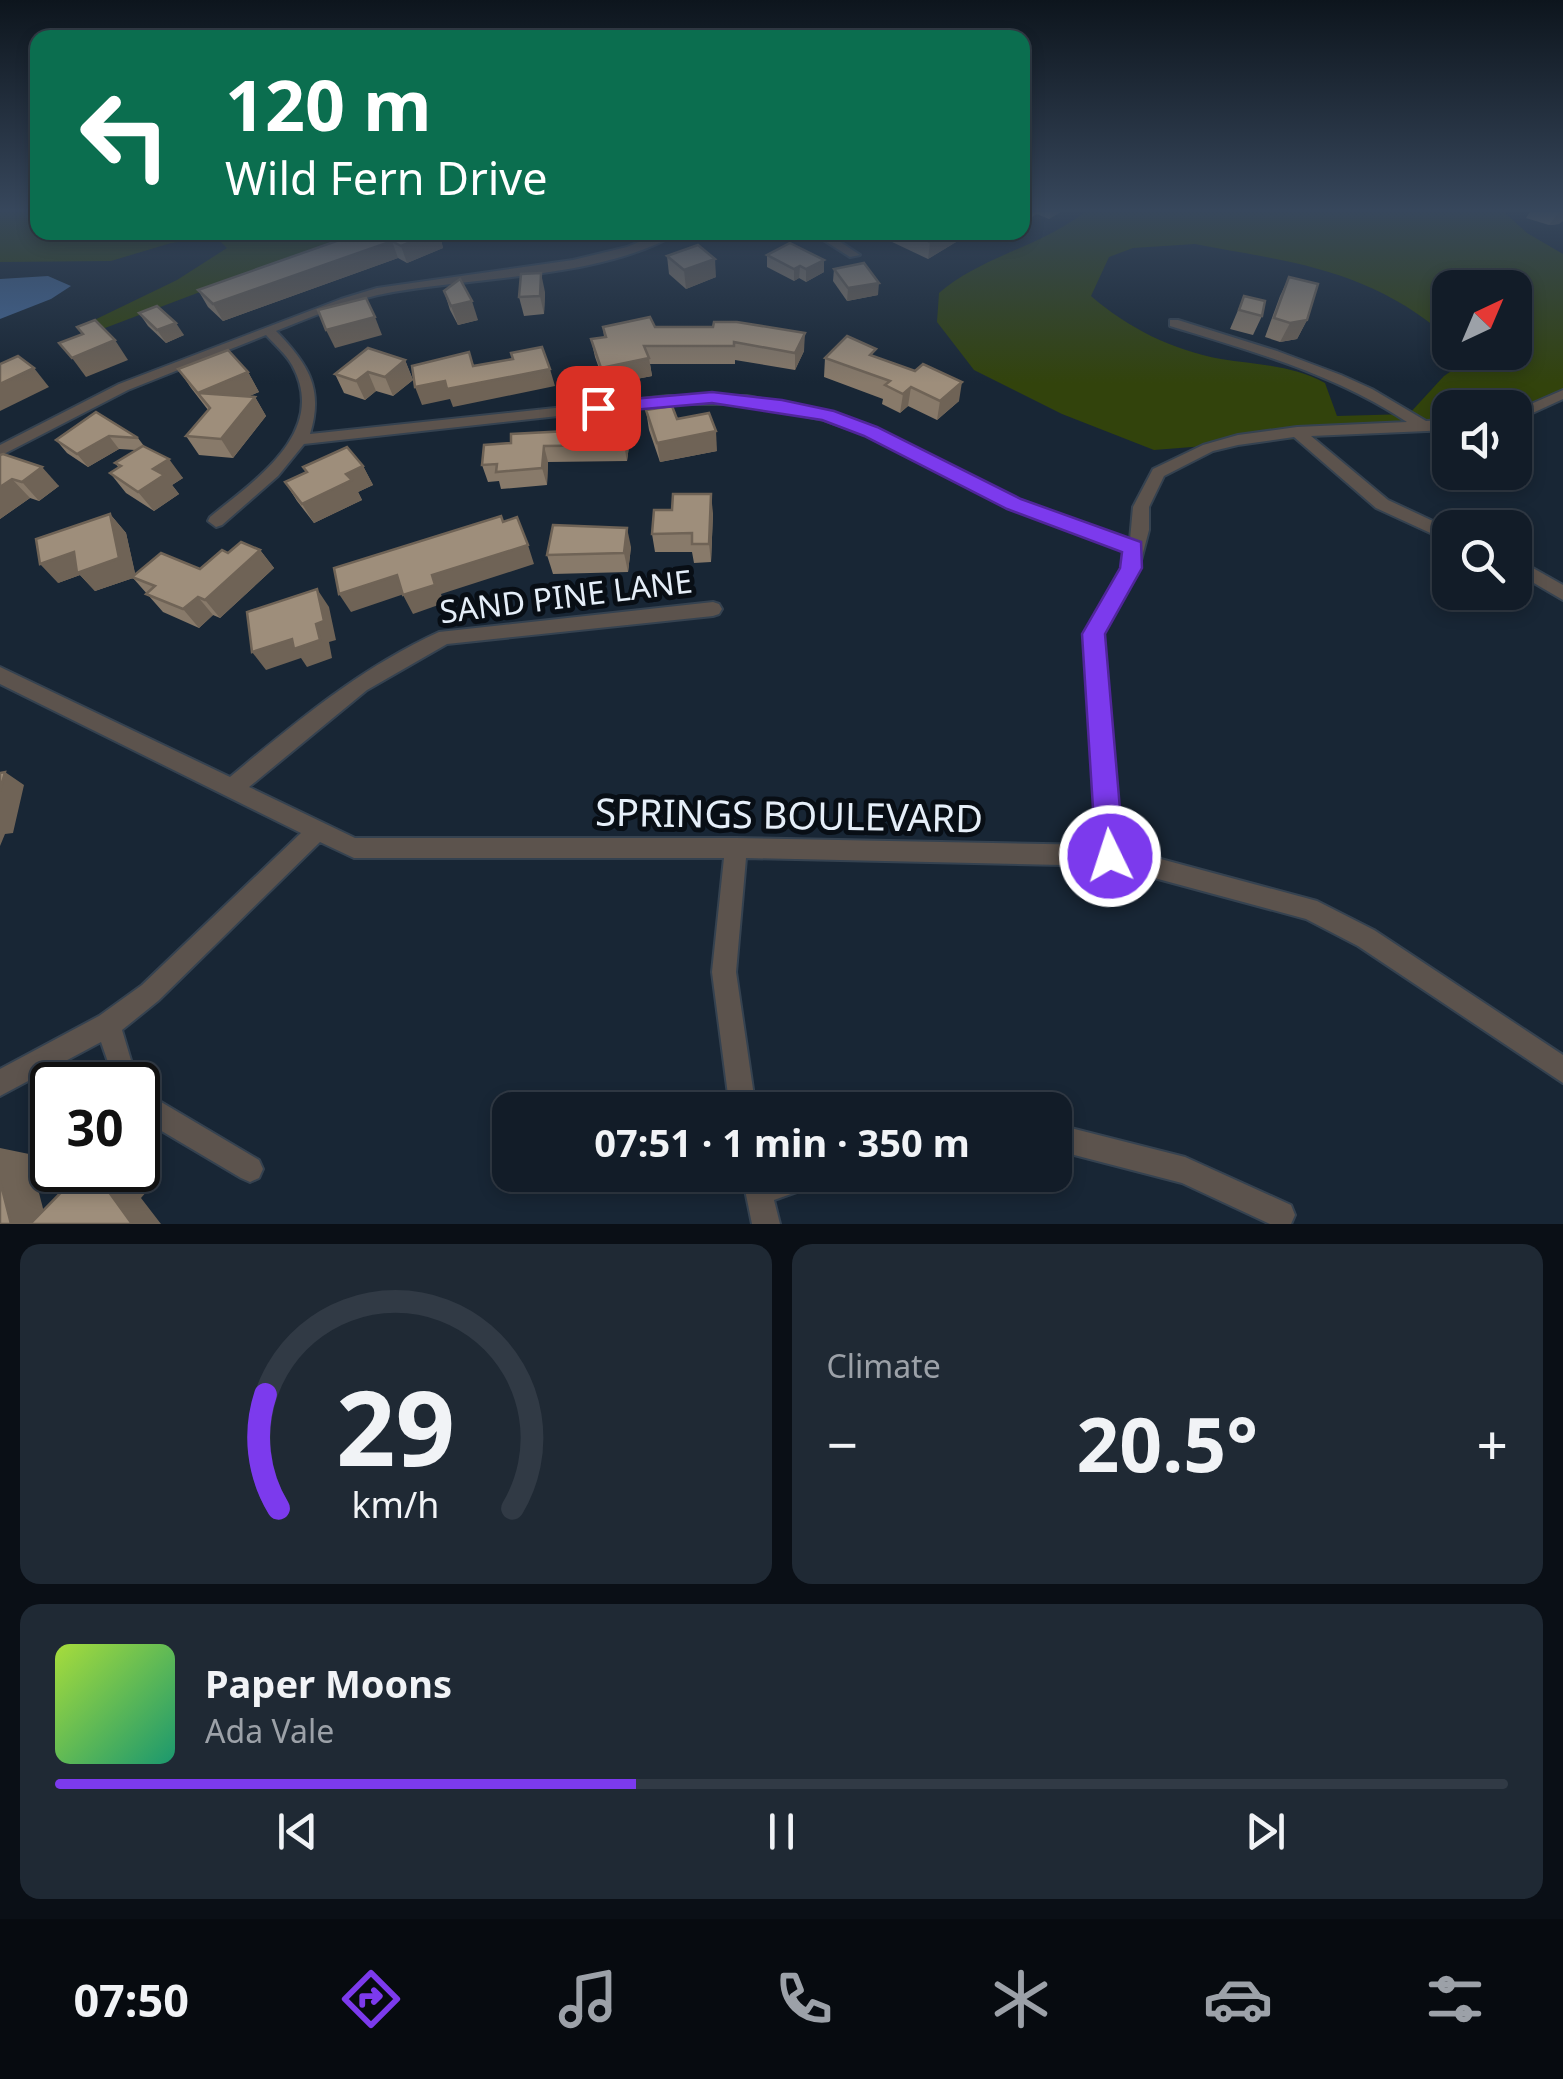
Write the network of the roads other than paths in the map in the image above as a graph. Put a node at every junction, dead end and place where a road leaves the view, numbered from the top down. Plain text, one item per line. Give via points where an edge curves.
1 (538, 269) edge
2 (1174, 324) dead end
3 (268, 330) junction
4 (1563, 394) edge
5 (1532, 408) edge
6 (1432, 427) edge
7 (1426, 428) junction
8 (1297, 432) junction
9 (303, 439) junction
10 (0, 451) edge
11 (216, 521) dead end
12 (1432, 528) edge
13 (1134, 548) junction
14 (1532, 574) edge
15 (1563, 593) edge
16 (712, 609) dead end
17 (0, 675) edge
18 (234, 787) junction
19 (317, 831) junction
20 (736, 848) junction
21 (1110, 856) junction
22 (108, 1025) junction
23 (119, 1062) edge
24 (1563, 1070) edge
25 (0, 1084) edge
26 (741, 1092) edge
27 (160, 1115) edge
28 (1072, 1141) edge
29 (250, 1169) dead end
30 (759, 1192) edge
31 (1282, 1215) dead end
32 (766, 1224) edge

1 - 3 street via 377,292
2 - 7 street via 1351,382
3 - 9 street via 298,363 310,391 312,415
3 - 10 street via 86,402
4 - 5 street
6 - 7 street
7 - 8 street
8 - 12 street via 1382,504
8 - 13 street via 1208,448 1158,474 1141,507
9 - 11 street
9 - 13 street via 668,400 747,400 871,432 971,485
13 - 21 street via 1131,568 1094,634
14 - 15 street
16 - 18 street, SAND PINE LANE via 445,637 413,650 318,714
17 - 18 street, SPRINGS BOULEVARD
18 - 19 street, SPRINGS BOULEVARD
19 - 20 street, SPRINGS BOULEVARD via 354,848
19 - 22 street via 150,993
20 - 21 street, SPRINGS BOULEVARD
20 - 26 street via 724,972
21 - 24 street, SPRINGS BOULEVARD via 1308,909 1366,938
22 - 23 street
22 - 25 street
27 - 29 street
28 - 31 street via 1185,1170
30 - 32 street

